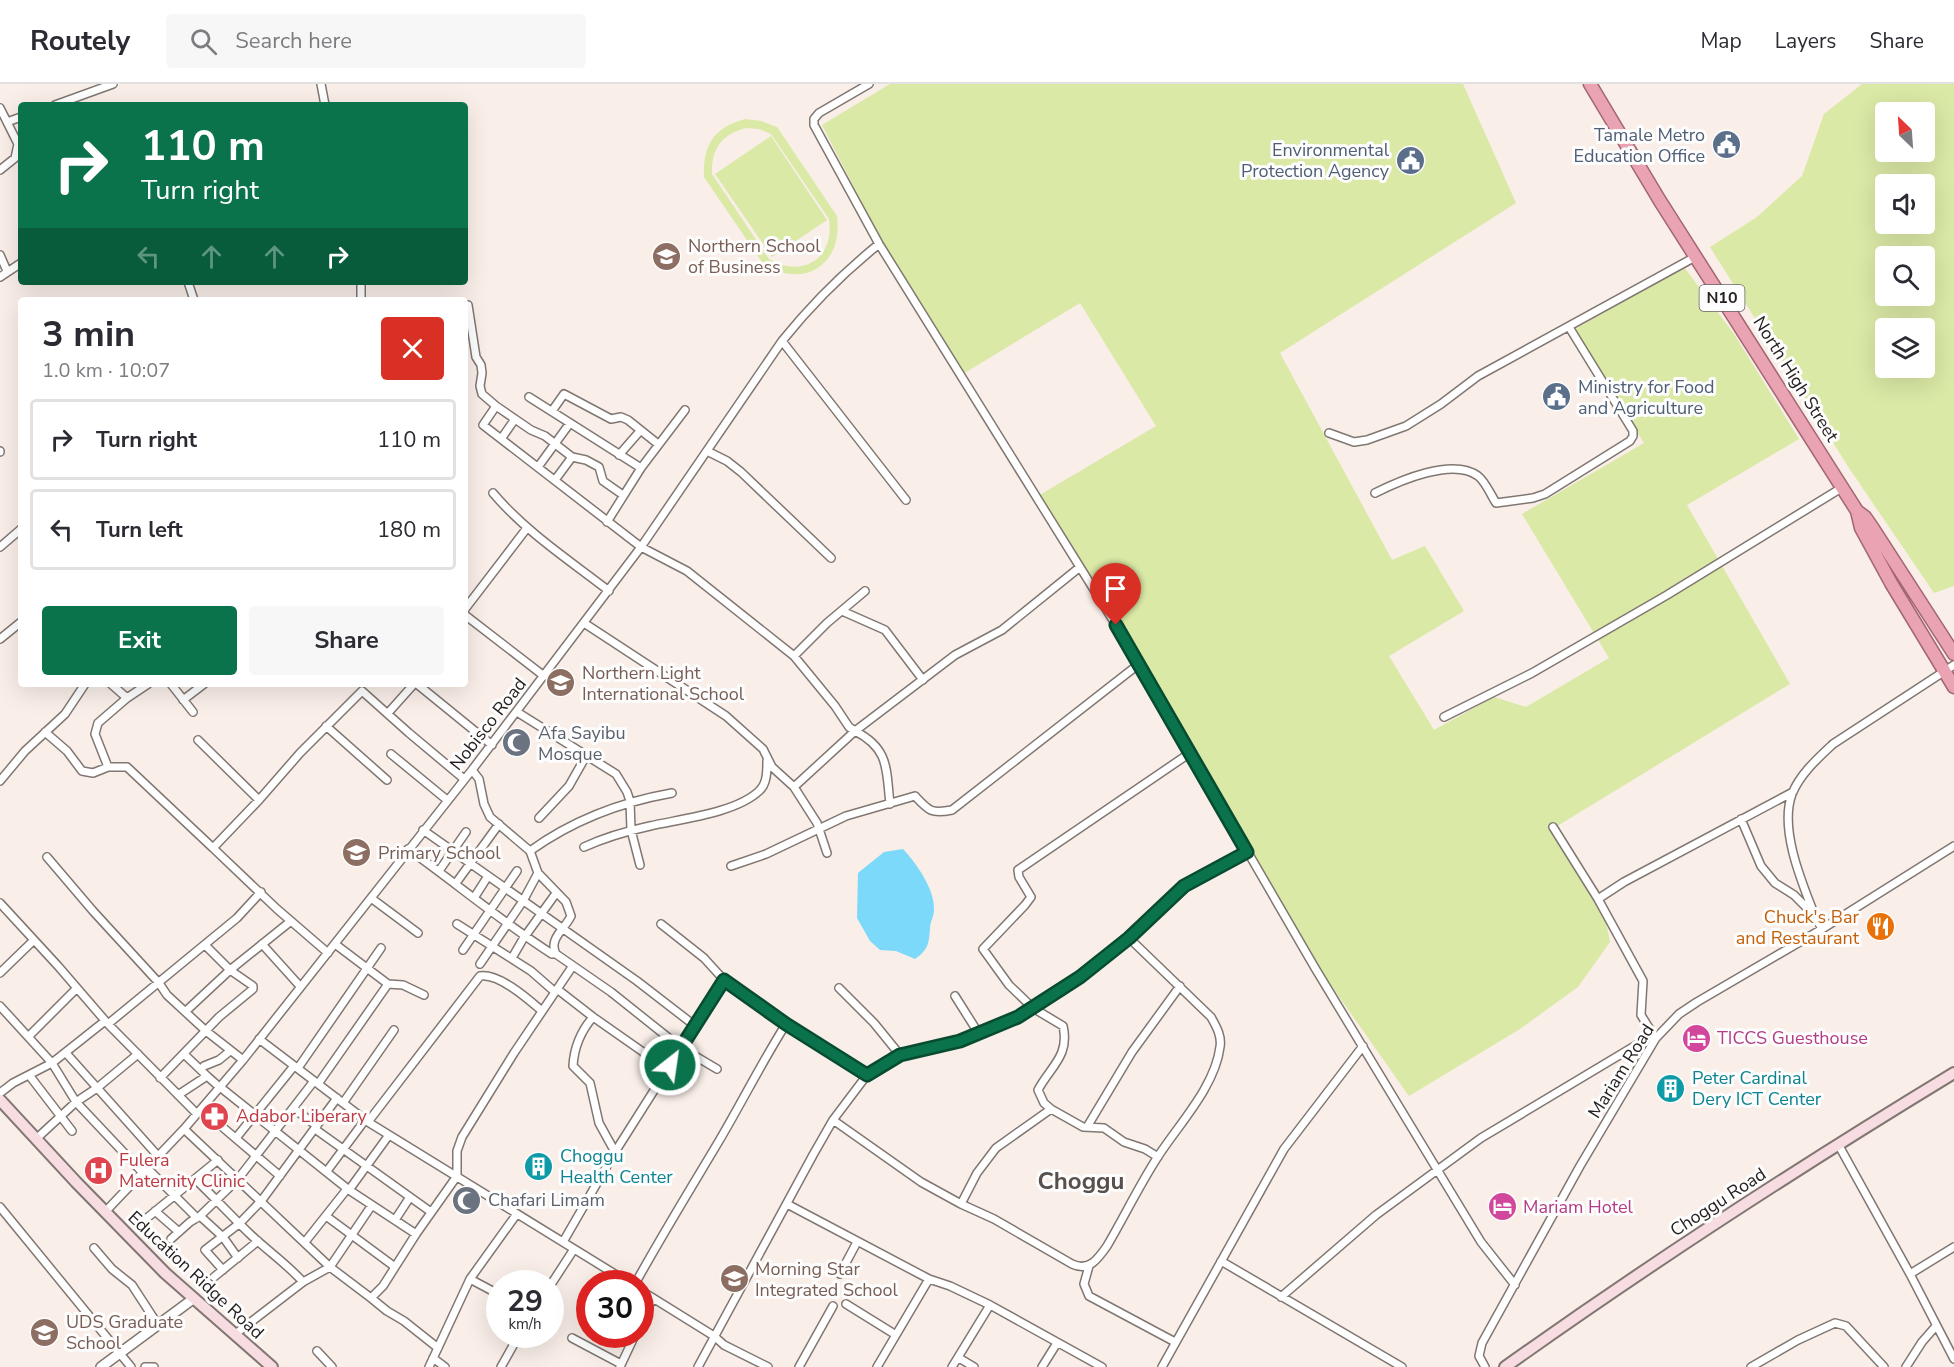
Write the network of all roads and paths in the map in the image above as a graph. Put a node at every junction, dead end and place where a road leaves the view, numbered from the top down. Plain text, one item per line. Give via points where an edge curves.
1 (113, 84) edge
2 (321, 84) edge
3 (869, 84) edge
4 (1590, 84) edge
5 (858, 87) edge
6 (63, 102) edge
7 (324, 102) edge
8 (0, 108) edge
9 (18, 118) edge
10 (7, 122) junction
11 (0, 170) edge
12 (879, 244) junction
13 (0, 255) edge
14 (1695, 257) junction
15 (18, 265) edge
16 (7, 271) junction
17 (0, 277) edge
18 (468, 305) dead end
19 (1569, 327) junction
20 (782, 341) junction
21 (529, 397) dead end
22 (496, 406) junction
23 (685, 410) dead end
24 (552, 411) junction
25 (515, 419) junction
26 (570, 423) junction
27 (640, 431) junction
28 (1329, 433) dead end
29 (501, 439) junction
30 (555, 444) junction
31 (658, 444) junction
32 (707, 451) junction
33 (619, 454) junction
34 (572, 457) junction
35 (538, 467) junction
36 (641, 468) junction
37 (555, 480) junction
38 (1843, 487) junction
39 (493, 493) dead end
40 (1376, 493) dead end
41 (623, 495) junction
42 (906, 500) dead end
43 (1857, 511) junction
44 (607, 522) junction
45 (527, 528) junction
46 (18, 533) edge
47 (0, 546) edge
48 (641, 547) junction
49 (831, 558) dead end
50 (1080, 567) junction
51 (609, 591) junction
52 (865, 591) dead end
53 (468, 605) edge
54 (842, 611) junction
55 (468, 617) edge
56 (584, 623) junction
57 (18, 626) edge
58 (0, 639) edge
59 (1954, 654) edge
60 (794, 656) junction
61 (1139, 664) junction
62 (1949, 669) edge
63 (544, 676) junction
64 (923, 680) junction
65 (83, 687) edge
66 (114, 687) edge
67 (144, 687) edge
68 (173, 687) edge
69 (200, 687) edge
70 (413, 687) edge
71 (420, 687) edge
72 (1954, 687) edge
73 (127, 698) junction
74 (183, 700) junction
75 (193, 712) dead end
76 (517, 712) junction
77 (388, 713) junction
78 (1444, 717) dead end
79 (326, 726) junction
80 (855, 731) junction
81 (45, 732) junction
82 (198, 740) dead end
83 (492, 745) junction
84 (1190, 753) junction
85 (391, 754) dead end
86 (586, 756) junction
87 (767, 759) junction
88 (108, 767) junction
89 (472, 770) junction
90 (0, 779) edge
91 (464, 779) junction
92 (387, 780) dead end
93 (794, 787) junction
94 (1793, 792) junction
95 (672, 793) dead end
96 (259, 800) junction
97 (447, 800) junction
98 (630, 801) junction
99 (890, 804) junction
100 (539, 818) dead end
101 (1742, 819) junction
102 (499, 824) junction
103 (1553, 827) dead end
104 (819, 828) junction
105 (423, 830) junction
106 (631, 830) junction
107 (466, 832) dead end
108 (1954, 846) edge
109 (584, 847) dead end
110 (213, 848) junction
111 (408, 849) junction
112 (453, 851) junction
113 (530, 851) junction
114 (1247, 852) junction
115 (826, 853) dead end
116 (47, 857) dead end
117 (471, 864) junction
118 (640, 865) dead end
119 (730, 866) dead end
120 (440, 871) junction
121 (518, 872) dead end
122 (538, 873) junction
123 (488, 876) junction
124 (456, 883) junction
125 (505, 888) junction
126 (261, 892) junction
127 (554, 896) dead end
128 (371, 898) junction
129 (474, 898) junction
130 (1598, 899) junction
131 (523, 901) junction
132 (0, 903) edge
133 (490, 909) junction
134 (542, 915) junction
135 (1815, 916) junction
136 (291, 921) junction
137 (457, 924) dead end
138 (506, 924) junction
139 (662, 924) dead end
140 (1822, 928) junction
141 (562, 929) junction
142 (418, 933) dead end
143 (474, 934) junction
144 (526, 937) junction
145 (1129, 938) junction
146 (34, 940) junction
147 (262, 944) junction
148 (335, 944) junction
149 (205, 945) junction
150 (493, 946) junction
151 (381, 948) dead end
152 (463, 950) dead end
153 (328, 953) junction
154 (556, 954) junction
155 (512, 958) junction
156 (480, 964) dead end
157 (572, 967) junction
158 (367, 969) junction
159 (230, 970) junction
160 (0, 973) edge
161 (724, 980) junction
162 (159, 983) junction
163 (298, 984) dead end
164 (388, 984) junction
165 (1180, 986) junction
166 (77, 988) junction
167 (839, 988) dead end
168 (556, 990) junction
169 (424, 995) dead end
170 (955, 996) dead end
171 (0, 1006) edge
172 (1033, 1008) junction
173 (186, 1011) junction
174 (542, 1011) junction
175 (593, 1017) junction
176 (106, 1023) junction
177 (786, 1024) junction
178 (694, 1025) junction
179 (394, 1030) dead end
180 (206, 1031) junction
181 (979, 1034) junction
182 (29, 1036) junction
183 (1655, 1037) junction
184 (259, 1039) junction
185 (1363, 1046) junction
186 (680, 1047) junction
187 (230, 1051) junction
188 (66, 1053) junction
189 (138, 1054) junction
190 (184, 1054) junction
191 (900, 1055) junction
192 (243, 1060) junction
193 (52, 1063) junction
194 (204, 1066) dead end
195 (663, 1066) dead end
196 (296, 1067) junction
197 (717, 1069) dead end
198 (1954, 1073) edge
199 (867, 1075) junction
200 (29, 1076) junction
201 (207, 1076) junction
202 (160, 1078) junction
203 (316, 1083) junction
204 (218, 1085) junction
205 (97, 1089) junction
206 (0, 1093) edge
207 (178, 1095) junction
208 (0, 1100) edge
209 (340, 1100) junction
210 (76, 1102) junction
211 (293, 1108) junction
212 (1051, 1109) junction
213 (197, 1114) junction
214 (255, 1114) junction
215 (60, 1116) junction
216 (833, 1120) junction
217 (367, 1121) junction
218 (220, 1125) dead end
219 (316, 1127) junction
220 (1087, 1127) junction
221 (184, 1129) junction
222 (275, 1129) junction
223 (72, 1131) dead end
224 (389, 1135) junction
225 (236, 1138) junction
226 (36, 1139) junction
227 (1838, 1144) junction
228 (299, 1150) junction
229 (344, 1150) junction
230 (615, 1152) junction
231 (256, 1155) junction
232 (158, 1156) junction
233 (1158, 1157) junction
234 (218, 1160) junction
235 (366, 1166) junction
236 (1438, 1170) junction
237 (145, 1171) junction
238 (327, 1171) junction
239 (280, 1176) junction
240 (457, 1176) junction
241 (195, 1179) junction
242 (238, 1179) junction
243 (348, 1189) junction
244 (175, 1195) junction
245 (410, 1197) junction
246 (217, 1199) junction
247 (262, 1200) junction
248 (787, 1204) junction
249 (961, 1204) junction
250 (372, 1205) junction
251 (0, 1207) edge
252 (155, 1211) junction
253 (105, 1212) junction
254 (431, 1212) junction
255 (516, 1215) junction
256 (326, 1216) junction
257 (199, 1217) junction
258 (395, 1220) junction
259 (142, 1222) dead end
260 (240, 1223) junction
261 (179, 1232) junction
262 (416, 1234) junction
263 (351, 1235) junction
264 (223, 1237) junction
265 (171, 1239) dead end
266 (258, 1241) junction
267 (305, 1242) junction
268 (563, 1242) junction
269 (857, 1242) junction
270 (1954, 1247) edge
271 (94, 1248) dead end
272 (573, 1249) junction
273 (238, 1258) junction
274 (1221, 1261) junction
275 (1089, 1266) junction
276 (330, 1267) junction
277 (395, 1267) junction
278 (223, 1270) junction
279 (560, 1270) edge
280 (609, 1270) edge
281 (641, 1270) edge
282 (840, 1274) dead end
283 (1910, 1274) junction
284 (214, 1277) dead end
285 (470, 1279) junction
286 (929, 1279) junction
287 (303, 1282) junction
288 (1515, 1286) junction
289 (486, 1288) edge
290 (1281, 1297) junction
291 (371, 1298) junction
292 (193, 1299) junction
293 (654, 1299) edge
294 (846, 1304) dead end
295 (990, 1305) junction
296 (833, 1306) dead end
297 (158, 1325) junction
298 (1936, 1326) junction
299 (234, 1335) junction
300 (896, 1335) junction
301 (714, 1336) junction
302 (572, 1338) dead end
303 (1175, 1342) junction
304 (1057, 1343) junction
305 (438, 1348) junction
306 (512, 1348) edge
307 (628, 1348) edge
308 (317, 1351) dead end
309 (119, 1354) junction
310 (433, 1358) junction
311 (959, 1358) junction
312 (1954, 1359) edge
313 (620, 1365) edge
314 (102, 1367) edge
315 (131, 1367) edge
316 (145, 1367) edge
317 (154, 1367) edge
318 (272, 1367) edge
319 (332, 1367) edge
320 (429, 1367) edge
321 (445, 1367) edge
322 (501, 1367) edge
323 (698, 1367) edge
324 (768, 1367) edge
325 (799, 1367) edge
326 (877, 1367) edge
327 (952, 1367) edge
328 (974, 1367) edge
329 (1042, 1367) edge
330 (1102, 1367) edge
331 (1162, 1367) edge
332 (1402, 1367) edge
333 (1485, 1367) edge
334 (1505, 1367) edge
335 (1752, 1367) edge
336 (1884, 1367) edge
337 (1906, 1367) edge

1 - 6 street
2 - 7 street
3 - 5 street
4 - 14 highway, North High Street / N10
5 - 12 street via 819,113 814,125
8 - 10 street
9 - 10 street
10 - 11 street via 18,151
12 - 20 street, Nobisco Road via 820,298
12 - 50 street
13 - 16 street
14 - 19 street
14 - 38 highway, North High Street / N10
15 - 16 street
16 - 17 street
18 - 22 street via 476,357 481,364 482,394
19 - 28 street via 1478,376 1406,426 1354,442
19 - 40 street via 1633,431 1630,441 1545,495 1533,498 1496,503 1478,476 1451,469 1403,480
20 - 32 street, Nobisco Road
20 - 42 street
21 - 24 street
22 - 25 street
22 - 29 street via 483,425
23 - 31 street
24 - 26 street
24 - 27 street via 564,394 611,419 628,420
25 - 29 street
25 - 30 street
26 - 30 street
26 - 33 street
27 - 31 street
27 - 33 street
29 - 35 street
30 - 34 street
30 - 35 street
31 - 36 street
32 - 48 street, Nobisco Road
32 - 49 street via 741,472
33 - 36 street
34 - 37 street
34 - 41 street via 599,467 603,481
35 - 37 street
36 - 41 street
37 - 44 street
38 - 43 highway, North High Street / N10
38 - 78 street via 1532,673
39 - 45 street
41 - 44 street
43 - 59 highway, North High Street / N10 via 1872,527
43 - 62 highway, North High Street / N10 via 1891,583
44 - 48 street
45 - 51 street
45 - 53 street
46 - 47 street
48 - 51 street, Nobisco Road
48 - 60 street via 687,571
50 - 61 street
50 - 64 street via 1002,630 955,655
51 - 56 street, Nobisco Road
52 - 54 street
54 - 60 street
54 - 64 street via 885,630
55 - 63 street
56 - 63 street, Nobisco Road
56 - 87 street via 726,716 763,749
57 - 58 street
60 - 80 street
61 - 84 street
61 - 99 street via 952,810 936,813 915,796
62 - 72 highway, North High Street / N10
62 - 94 street via 1833,744 1809,768
63 - 76 street, Nobisco Road
64 - 80 street
65 - 81 street via 65,714
66 - 73 street
67 - 73 street
68 - 74 street
69 - 74 street
70 - 77 street
71 - 83 street
73 - 88 street via 98,723 95,734
74 - 75 street
76 - 83 street, Nobisco Road
76 - 86 street
77 - 79 street via 362,691
77 - 91 street
79 - 92 street
79 - 96 street
80 - 93 street
80 - 99 street via 864,735 884,758
81 - 88 street via 82,771 93,773
81 - 90 street
82 - 96 street
83 - 89 street, Nobisco Road
84 - 114 street
84 - 172 street via 1018,870 1030,897 983,949 1009,985
85 - 97 street
86 - 98 street via 616,774
86 - 100 street via 569,786
87 - 93 street
87 - 106 street via 765,782 751,797 721,810
88 - 110 street via 127,767
89 - 91 street, Nobisco Road
89 - 102 street via 479,779 490,817
91 - 97 street, Nobisco Road
93 - 104 street
94 - 101 street
94 - 135 street via 1788,818 1791,839
95 - 98 street
96 - 110 street
97 - 105 street, Nobisco Road
98 - 106 street
98 - 113 street via 571,824
99 - 104 street
101 - 130 street
101 - 135 street via 1761,866
102 - 113 street
102 - 117 street
103 - 130 street
104 - 115 street
104 - 119 street via 766,854
105 - 111 street, Nobisco Road
105 - 112 street
106 - 109 street
106 - 118 street
107 - 112 street
108 - 140 street, Mariam Road
110 - 126 street
111 - 120 street
111 - 128 street, Nobisco Road
112 - 117 street
112 - 120 street
113 - 122 street
114 - 145 street via 1184,886
114 - 185 street
116 - 162 street
117 - 123 street
117 - 124 street
120 - 124 street
121 - 125 street
122 - 131 street
122 - 141 street via 569,908 571,916
123 - 125 street
123 - 129 street
124 - 129 street
125 - 131 street
125 - 133 street
126 - 136 street
126 - 149 street
127 - 134 street
128 - 142 street
128 - 148 street, Nobisco Road
129 - 133 street
130 - 183 street via 1643,981 1641,1015
131 - 134 street
131 - 138 street
132 - 146 street
133 - 138 street
133 - 143 street
134 - 141 street
134 - 144 street
135 - 140 street
136 - 147 street
136 - 153 street
137 - 143 street
138 - 144 street
138 - 150 street
139 - 161 street
140 - 183 street, Mariam Road via 1697,1002
141 - 154 street via 553,945
141 - 178 street
143 - 150 street
143 - 152 street
144 - 154 street
144 - 155 street
145 - 165 street
145 - 172 street
146 - 160 street
146 - 166 street
147 - 159 street
147 - 163 street
148 - 153 street, Nobisco Road
148 - 158 street
149 - 159 street
149 - 162 street
150 - 155 street
150 - 156 street
151 - 158 street
153 - 184 street, Nobisco Road
154 - 157 street
155 - 168 street
157 - 168 street
157 - 186 street via 611,992
158 - 164 street
158 - 196 street
159 - 173 street
159 - 180 street via 253,989
161 - 177 street
161 - 178 street
162 - 173 street
162 - 176 street
164 - 169 street via 403,985
164 - 203 street
165 - 220 street via 1132,1052
165 - 233 street via 1211,1017 1221,1044 1210,1077
166 - 176 street
166 - 182 street
167 - 191 street
168 - 174 street
168 - 175 street
170 - 181 street
171 - 182 street
172 - 181 street
172 - 212 street via 1063,1026 1065,1036 1055,1066 1038,1090
173 - 180 street
174 - 217 street via 516,990 489,976 480,976
174 - 240 street via 462,1137 457,1151
175 - 195 street
175 - 230 street via 577,1043 573,1066 590,1083 599,1123
176 - 188 street
176 - 189 street
177 - 199 street
177 - 281 street
178 - 186 street
179 - 209 street
180 - 187 street
180 - 190 street
181 - 191 street
182 - 193 street
183 - 236 street via 1504,1123
183 - 288 street, Mariam Road via 1534,1246
184 - 192 street, Nobisco Road
184 - 196 street
185 - 236 street
185 - 274 street via 1284,1149
186 - 197 street
186 - 230 street
187 - 192 street
187 - 194 street
188 - 193 street
188 - 205 street
189 - 202 street
189 - 205 street
190 - 201 street
190 - 202 street
191 - 199 street
192 - 204 street, Nobisco Road
193 - 200 street
193 - 210 street
196 - 203 street
196 - 214 street
198 - 227 main road, Choggu Road
199 - 216 street
200 - 206 street
200 - 215 street
201 - 204 street
201 - 207 street
202 - 207 street
203 - 209 street
203 - 211 street
204 - 213 street, Nobisco Road
204 - 214 street
205 - 210 street
205 - 232 street
207 - 213 street
208 - 226 main road, Education Ridge Road
209 - 217 street
209 - 219 street
210 - 215 street
210 - 237 street
211 - 219 street
211 - 222 street
212 - 220 street
212 - 249 street via 996,1148
213 - 221 street, Nobisco Road
214 - 222 street
214 - 225 street
215 - 223 street
215 - 226 street
216 - 248 street
216 - 249 street via 921,1182
217 - 224 street
217 - 229 street
218 - 225 street
219 - 228 street
219 - 229 street
220 - 233 street via 1104,1128
221 - 232 street, Nobisco Road
221 - 234 street
222 - 228 street
222 - 231 street
224 - 235 street
224 - 240 street
225 - 231 street
226 - 253 main road, Education Ridge Road
227 - 283 street
227 - 334 main road, Choggu Road via 1608,1294
228 - 238 street
228 - 239 street
229 - 235 street
229 - 238 street
230 - 268 street
231 - 239 street
231 - 242 street
232 - 237 street, Nobisco Road
233 - 275 street via 1107,1246
234 - 241 street
234 - 242 street
235 - 243 street
235 - 245 street
236 - 288 street via 1481,1242
236 - 290 street via 1376,1215
237 - 244 street
237 - 253 street, Nobisco Road
238 - 243 street
239 - 247 street
240 - 254 street
240 - 255 street
241 - 244 street
241 - 246 street
242 - 246 street
242 - 247 street
243 - 250 street
243 - 256 street
244 - 252 street
244 - 257 street
245 - 254 street
245 - 258 street
246 - 257 street
246 - 260 street
247 - 260 street
247 - 267 street
248 - 269 street
248 - 301 street
249 - 275 street via 1072,1264
250 - 258 street
250 - 263 street
251 - 309 street
252 - 259 street
252 - 261 street
253 - 292 main road, Education Ridge Road
254 - 262 street
255 - 268 street
255 - 285 street
256 - 263 street
256 - 267 street
257 - 261 street
257 - 264 street
258 - 262 street
260 - 264 street
260 - 266 street
261 - 265 street
262 - 277 street
263 - 276 street
263 - 277 street
264 - 273 street
264 - 278 street via 205,1250
266 - 273 street
266 - 287 street
267 - 276 street
268 - 272 street
269 - 282 street
269 - 286 street
270 - 283 street
271 - 297 street via 132,1285
272 - 279 street
272 - 280 street
273 - 278 street
274 - 290 street
274 - 303 street
275 - 303 street via 1084,1284 1089,1296
276 - 287 street
276 - 291 street
277 - 291 street
278 - 284 street
283 - 298 street
285 - 289 street
285 - 305 street
286 - 295 street
286 - 300 street
287 - 299 street
288 - 333 street, Mariam Road via 1482,1343 1479,1356
290 - 332 street
291 - 305 street
292 - 297 street
292 - 299 main road, Education Ridge Road
293 - 301 street
294 - 300 street
295 - 304 street
295 - 311 street
296 - 325 street
297 - 309 street
298 - 312 street
298 - 337 street
299 - 318 main road, Education Ridge Road
300 - 326 street
301 - 323 street
301 - 324 street
302 - 313 street
303 - 331 street
304 - 329 street
304 - 330 street
305 - 310 street
306 - 322 street
307 - 313 street
308 - 319 street
309 - 314 street
309 - 315 street
310 - 320 street
310 - 321 street
311 - 327 street
311 - 328 street
316 - 317 street
335 - 336 street via 1834,1323 1846,1326

